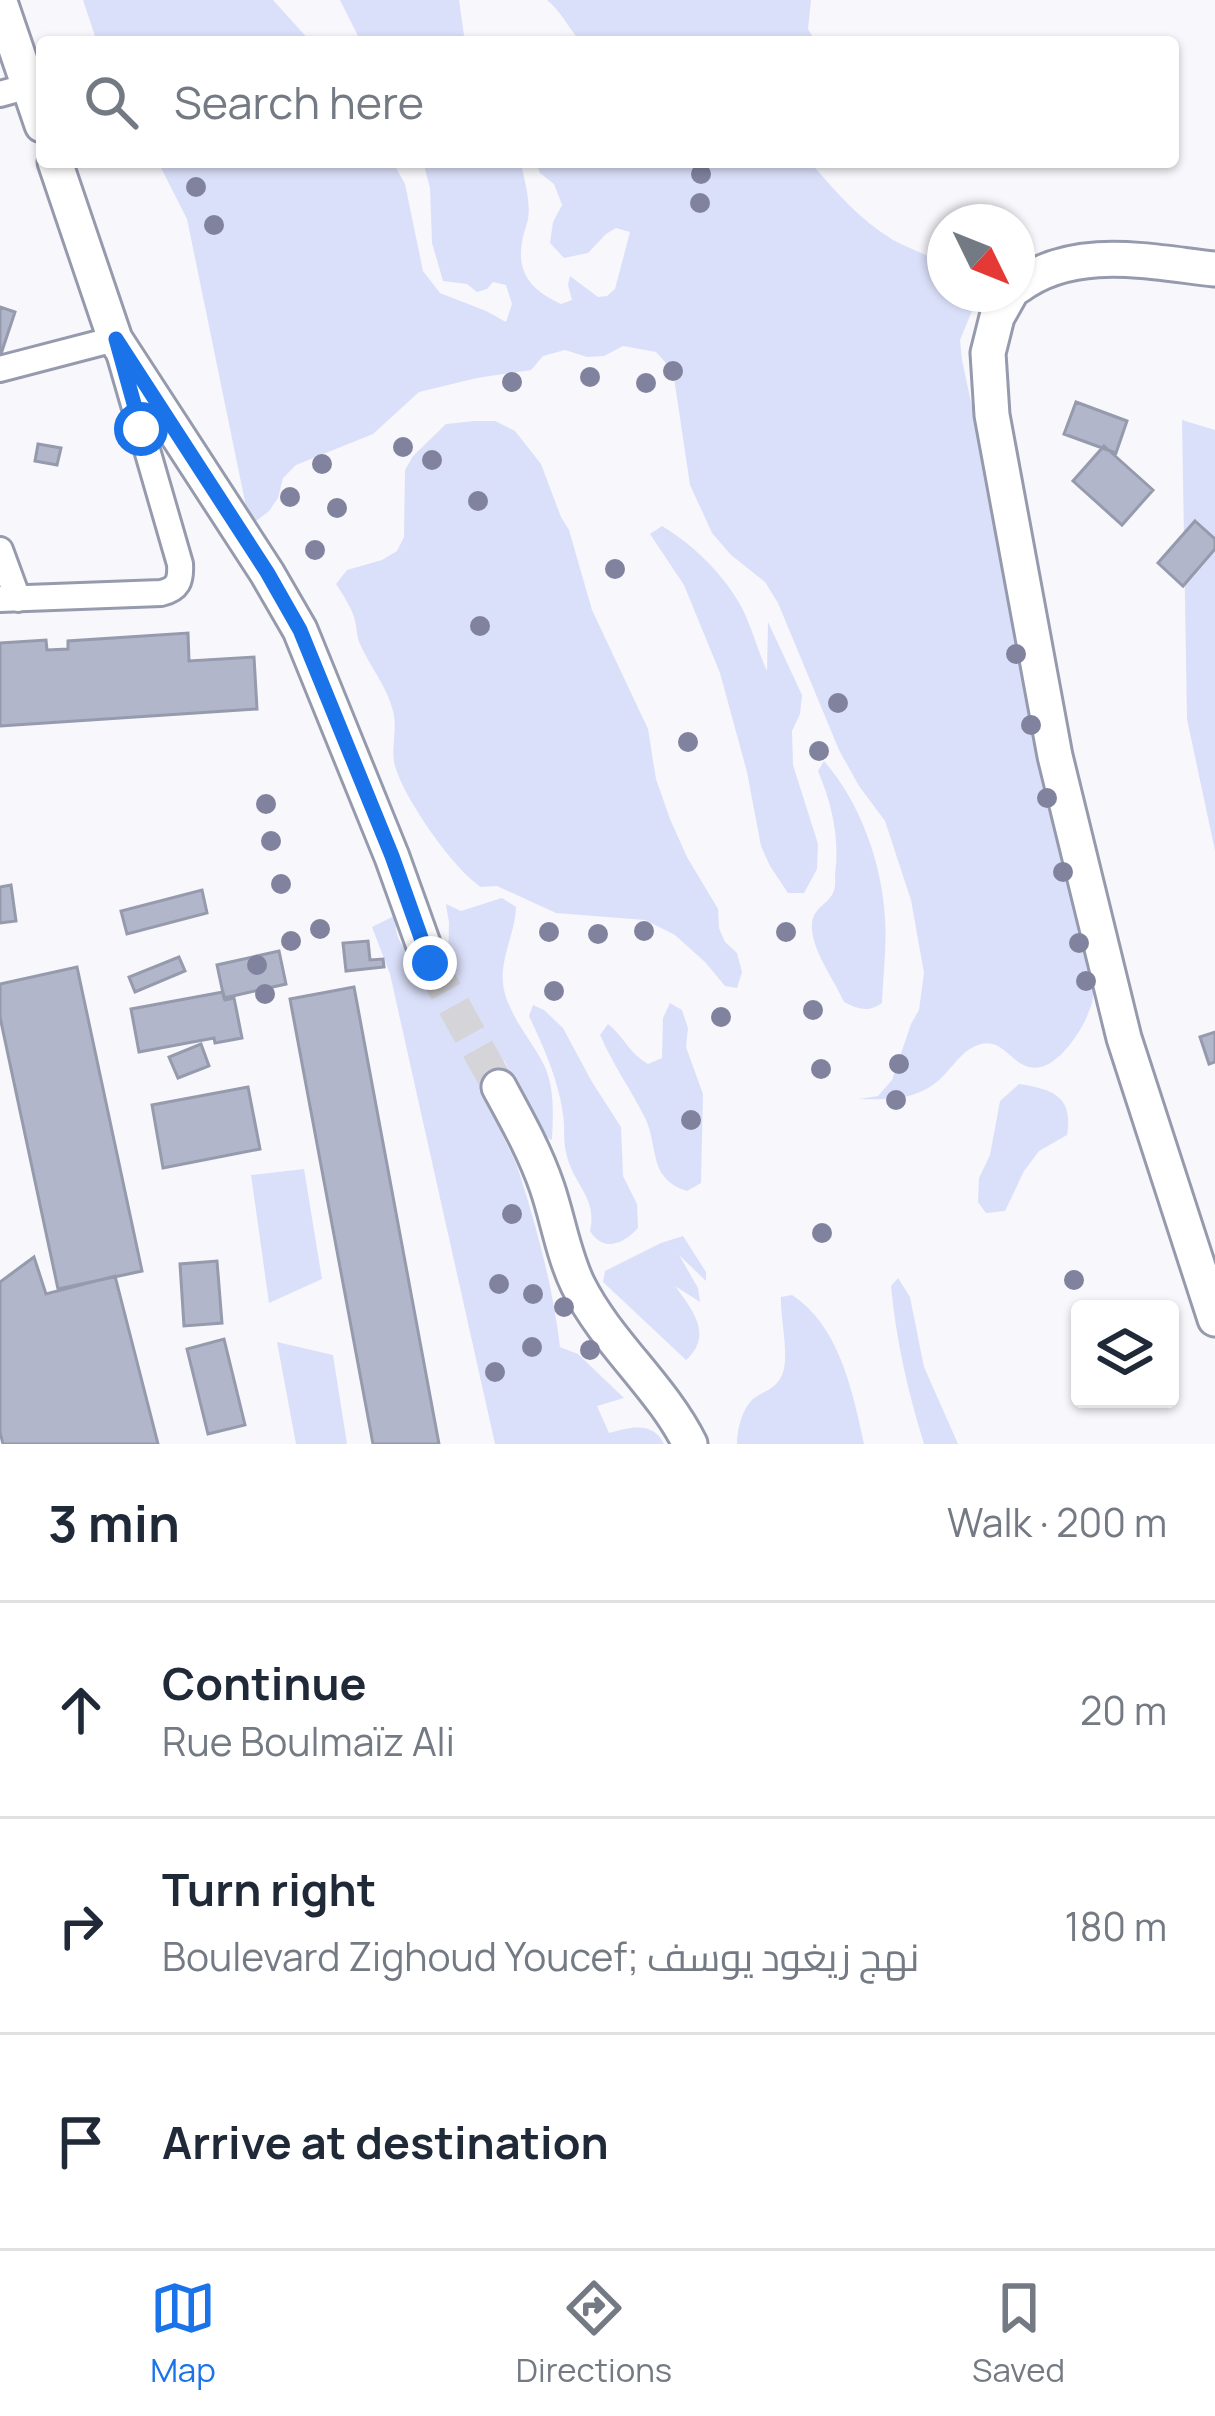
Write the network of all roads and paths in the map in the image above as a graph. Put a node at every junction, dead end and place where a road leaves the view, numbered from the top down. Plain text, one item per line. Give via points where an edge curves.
1 (0, 2) edge
2 (14, 90) edge
3 (36, 117) edge
4 (57, 168) edge
5 (1215, 269) edge
6 (1035, 273) edge
7 (999, 312) edge
8 (116, 339) junction
9 (0, 369) edge
10 (0, 550) edge
11 (9, 599) edge
12 (430, 963) tunnel mouth
13 (499, 1087) tunnel mouth
14 (1215, 1318) edge
15 (690, 1444) edge

1 - 2 street
2 - 3 street
4 - 8 street
5 - 6 street via 1073,260
7 - 14 street via 988,353 992,415 1054,756 1124,1038
8 - 9 street
8 - 11 street via 180,564 178,585 161,593
8 - 12 street via 300,630
10 - 11 street
13 - 15 street via 529,1141 577,1283

